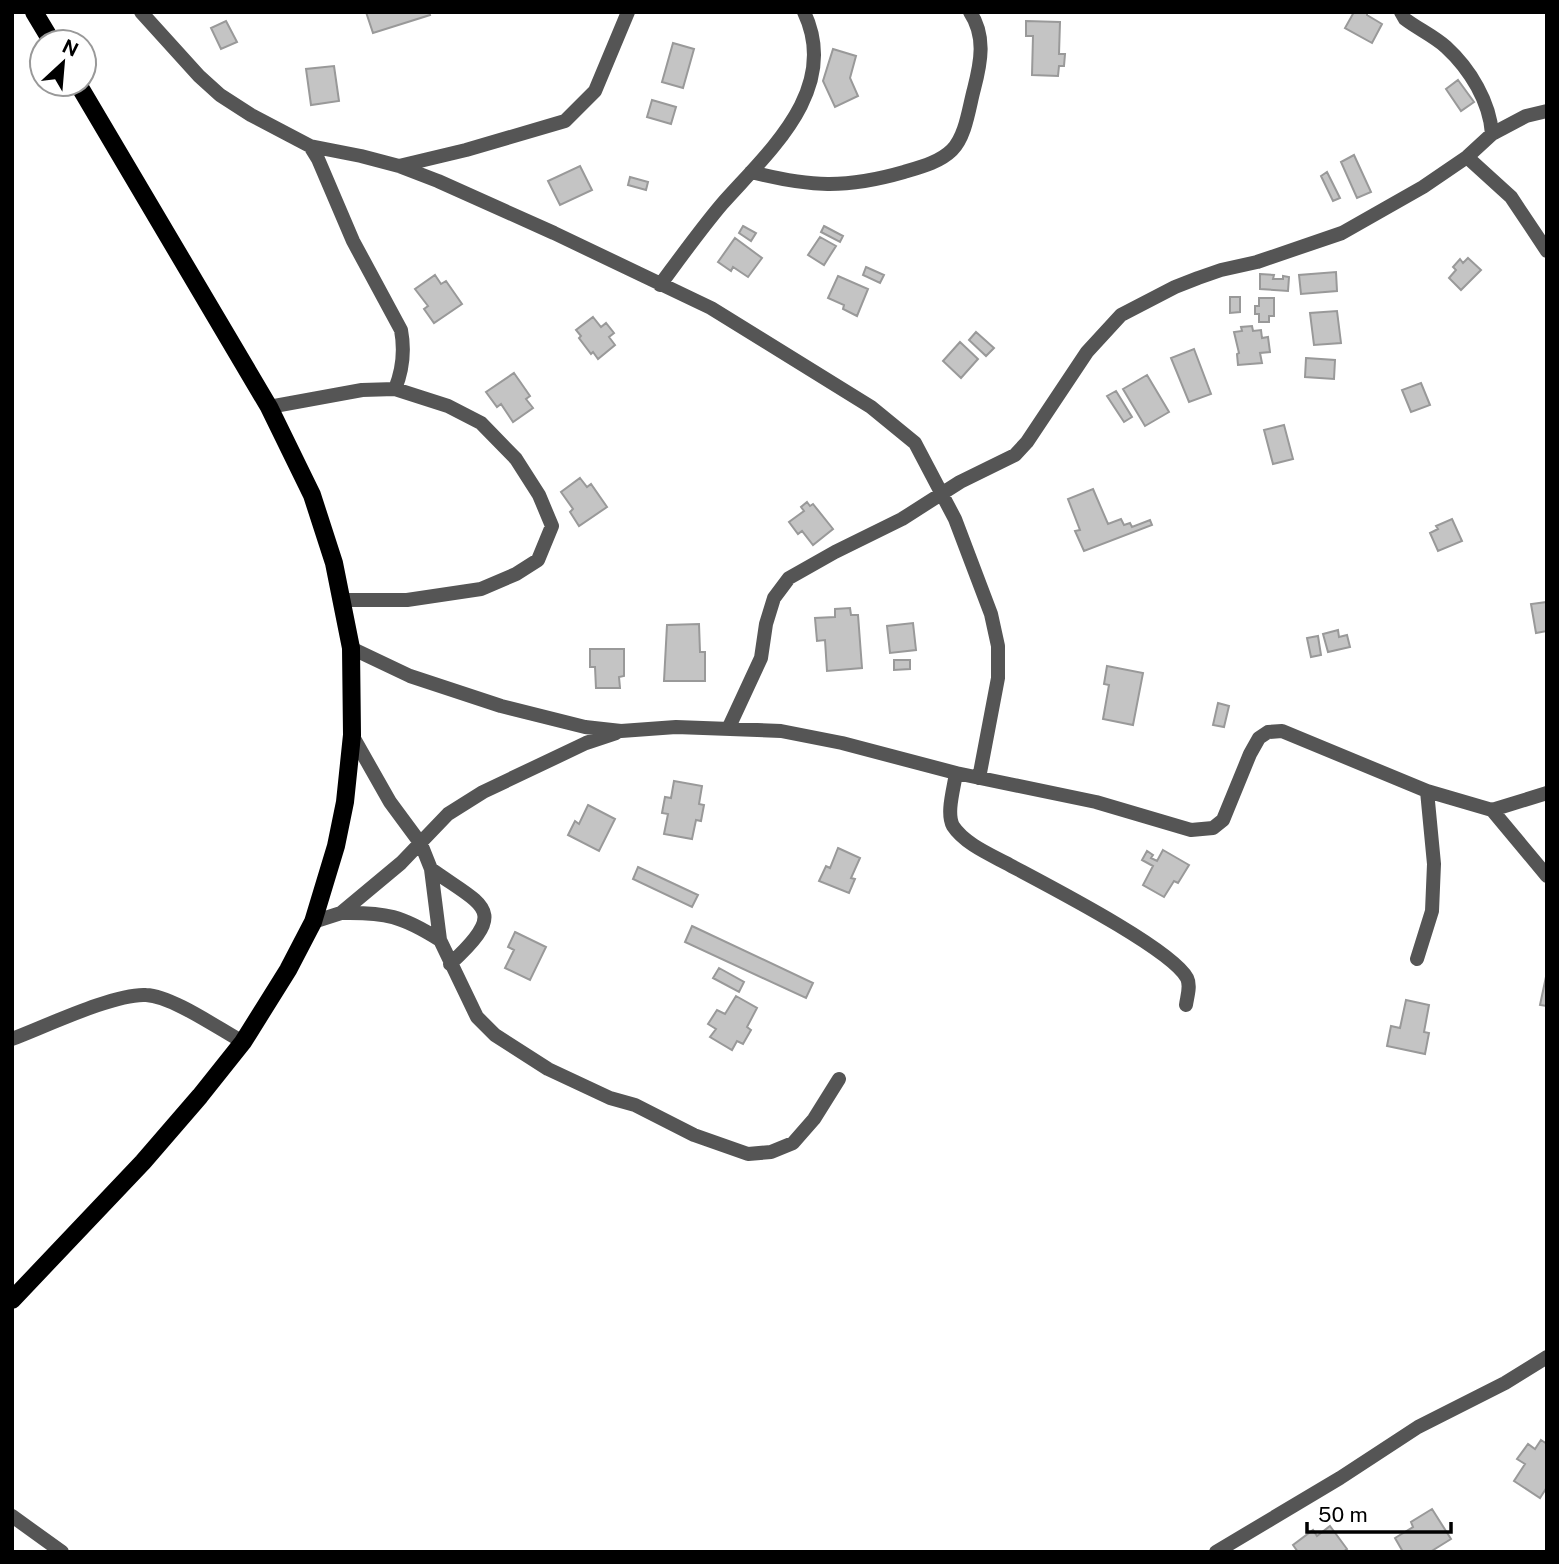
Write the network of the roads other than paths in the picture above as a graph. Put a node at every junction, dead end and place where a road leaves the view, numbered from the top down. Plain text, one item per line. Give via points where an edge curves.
1 (34, 12) edge
2 (141, 12) edge
3 (628, 12) edge
4 (804, 12) edge
5 (970, 12) edge
6 (1401, 12) edge
7 (44, 28) edge
8 (86, 98) edge
9 (1547, 111) edge
10 (1492, 134) junction
11 (310, 146) junction
12 (1467, 157) junction
13 (399, 166) junction
14 (751, 172) junction
15 (1547, 251) edge
16 (660, 285) junction
17 (395, 389) junction
18 (269, 407) junction
19 (940, 493) junction
20 (342, 600) junction
21 (351, 648) junction
22 (729, 727) junction
23 (621, 731) junction
24 (352, 735) junction
25 (956, 773) junction
26 (979, 778) junction
27 (1427, 791) junction
28 (1547, 793) edge
29 (1492, 810) junction
30 (421, 844) junction
31 (431, 869) junction
32 (1547, 876) edge
33 (341, 913) junction
34 (313, 922) junction
35 (440, 940) junction
36 (1417, 959) dead end
37 (450, 964) junction
38 (1186, 1005) dead end
39 (12, 1039) edge
40 (243, 1042) junction
41 (839, 1079) dead end
42 (12, 1300) edge
43 (1547, 1357) edge
44 (12, 1516) edge
45 (62, 1552) edge
46 (1216, 1552) edge

1 - 7 main road
2 - 11 street via 220,95
3 - 13 street via 596,90 565,121
4 - 14 street via 814,53 810,82 800,111
5 - 14 street via 982,42 976,82 960,139 952,150 917,168 849,185 790,182
6 - 10 street via 1460,63 1487,104
8 - 18 main road
9 - 10 street via 1525,116
10 - 12 street
11 - 13 street
11 - 17 street via 353,241 401,330 402,369
12 - 15 street via 1511,197
12 - 19 street via 1342,233 1175,286 1121,315 1087,352 1015,455
13 - 16 street
14 - 16 street
16 - 19 street via 711,308 872,407 915,443
17 - 18 street via 362,390
17 - 20 street via 448,406 481,423 516,459 552,526 538,560 481,589 407,600
18 - 20 main road via 312,495
19 - 22 street via 902,519 789,578 774,598 761,658
19 - 26 street via 978,579 998,646 998,678
20 - 21 main road
21 - 23 street via 410,677 501,706
21 - 24 main road
22 - 23 street
22 - 25 street via 842,743
23 - 30 street via 483,792 448,814
24 - 30 street via 390,802
24 - 34 main road via 336,846
25 - 26 street
25 - 38 street via 950,814 960,834 1154,949 1187,978
26 - 27 street via 1096,802 1201,831 1223,820 1259,738 1282,731
27 - 29 street
27 - 36 street via 1434,864 1432,911
28 - 29 street
29 - 32 street
30 - 31 street
30 - 33 street
31 - 35 street
31 - 37 street via 468,893 486,921 476,939
33 - 34 street
33 - 35 street via 399,917
34 - 40 main road
35 - 37 street
37 - 41 street via 477,1017 495,1035 548,1069 694,1135 748,1154 771,1152 793,1143
39 - 40 street via 117,999 146,995 174,1004
40 - 42 main road via 143,1162
43 - 46 street via 1418,1427
44 - 45 street

